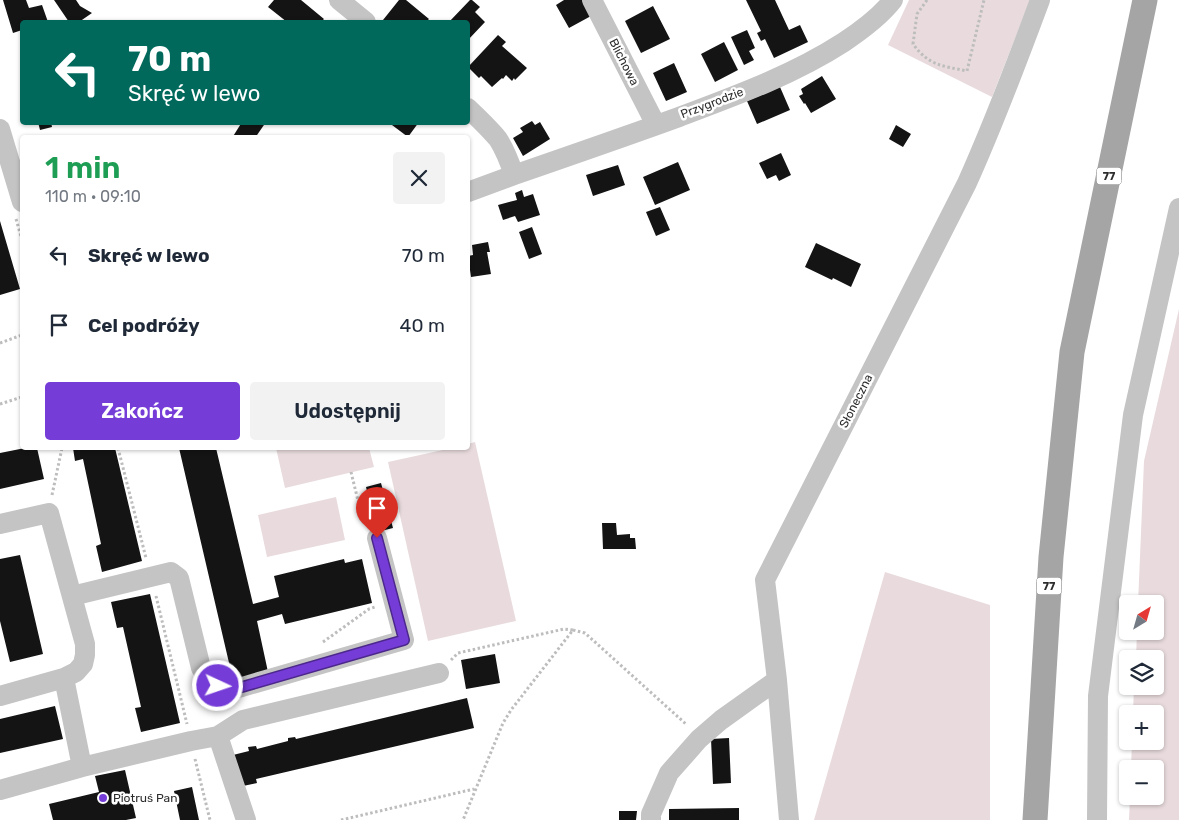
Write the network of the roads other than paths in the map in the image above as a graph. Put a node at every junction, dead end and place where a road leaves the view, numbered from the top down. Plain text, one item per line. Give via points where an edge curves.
1 (339, 0) edge
2 (592, 0) edge
3 (893, 0) edge
4 (1040, 0) edge
5 (1144, 0) edge
6 (364, 20) edge
7 (470, 110) edge
8 (656, 125) junction
9 (0, 129) edge
10 (514, 175) junction
11 (470, 191) edge
12 (20, 195) edge
13 (1179, 208) edge
14 (0, 524) edge
15 (378, 542) road end
16 (72, 596) junction
17 (439, 673) road end
18 (64, 678) junction
19 (777, 680) junction
20 (0, 696) edge
21 (218, 736) junction
22 (82, 767) junction
23 (0, 790) edge
24 (246, 820) edge
25 (651, 820) edge
26 (789, 820) edge
27 (1035, 820) edge
28 (1097, 820) edge

1 - 6 street
2 - 8 street, Blichowa
3 - 8 street, Przygrodzie via 866,28 825,54 782,76
4 - 19 street, Słoneczna via 967,183 765,580
5 - 27 main road, 77 via 1072,352 1051,557
7 - 10 street via 498,140
8 - 10 street, Przygrodzie
9 - 12 street
10 - 11 street, Przygrodzie
13 - 28 street via 1133,415 1098,696
14 - 16 street via 49,513
15 - 16 street via 404,640 230,690 208,679 201,668 179,578 171,572
16 - 18 street via 86,655 76,672
17 - 21 street via 243,720
18 - 20 street
18 - 22 street
19 - 25 street via 721,720 669,773
19 - 26 street, Słoneczna
21 - 22 street
21 - 24 street
22 - 23 street

